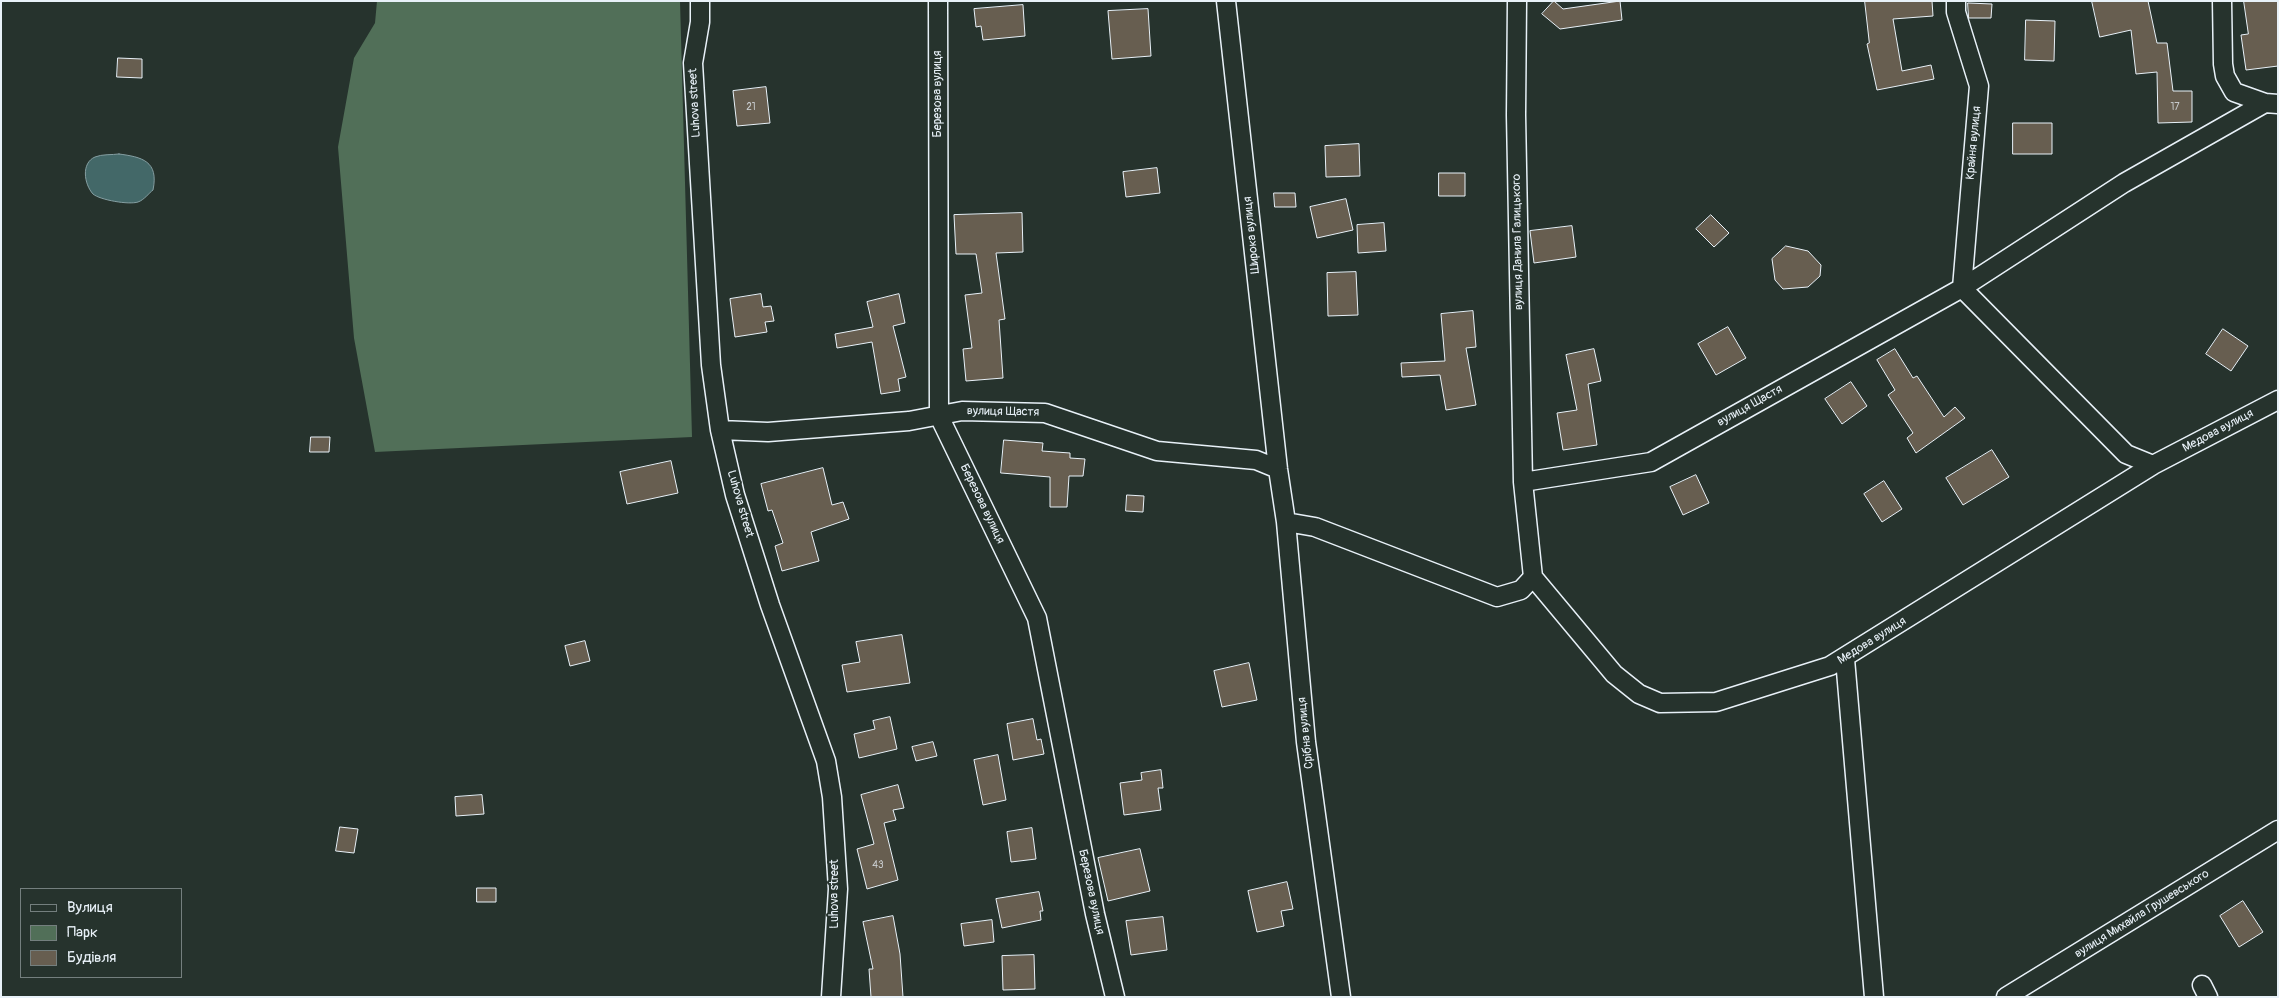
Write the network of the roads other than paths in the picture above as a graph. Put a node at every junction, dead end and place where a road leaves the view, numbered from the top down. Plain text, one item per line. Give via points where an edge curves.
1 (700, 1) edge
2 (938, 1) edge
3 (1226, 1) edge
4 (1517, 1) edge
5 (1956, 1) edge
6 (2222, 1) edge
7 (2271, 104) edge
8 (1962, 288) junction
9 (2278, 400) edge
10 (939, 416) junction
11 (720, 430) junction
12 (2153, 465) junction
13 (1278, 468) junction
14 (1524, 482) junction
15 (1286, 522) junction
16 (1533, 577) junction
17 (1845, 659) junction
18 (2278, 830) edge
19 (831, 997) edge
20 (1115, 997) edge
21 (1341, 997) edge
22 (1874, 997) edge
23 (2006, 997) edge

1 - 11 street, Luhova street via 693,63 711,365
2 - 10 street, Березова вулиця
3 - 13 street, Широка вулиця
4 - 14 street, вулиця Данила Галицького via 1516,115
5 - 8 street, Крайня вулиця via 1956,12 1979,86
6 - 7 street via 2225,76 2234,92
7 - 8 street, вулиця Щастя via 2124,182
8 - 12 street via 2126,454
8 - 14 street, вулиця Щастя via 1651,462
9 - 12 street, Медова вулиця
10 - 11 street, вулиця Щастя via 778,431
10 - 13 street, вулиця Щастя via 962,411 1046,413 1157,451 1256,460
10 - 20 street, Березова вулиця via 1037,618 1095,914
11 - 19 street, Luhova street via 735,495 764,586 826,761 832,797 838,889
12 - 17 street, Медова вулиця
13 - 15 street, Срібна вулиця
14 - 16 street
15 - 16 street via 1315,526 1497,596 1521,590
15 - 21 street, Срібна вулиця via 1306,742
16 - 17 street, Медова вулиця via 1614,674 1639,694 1660,703 1716,702
17 - 22 street
18 - 23 street, вулиця Михайла Грушевського

